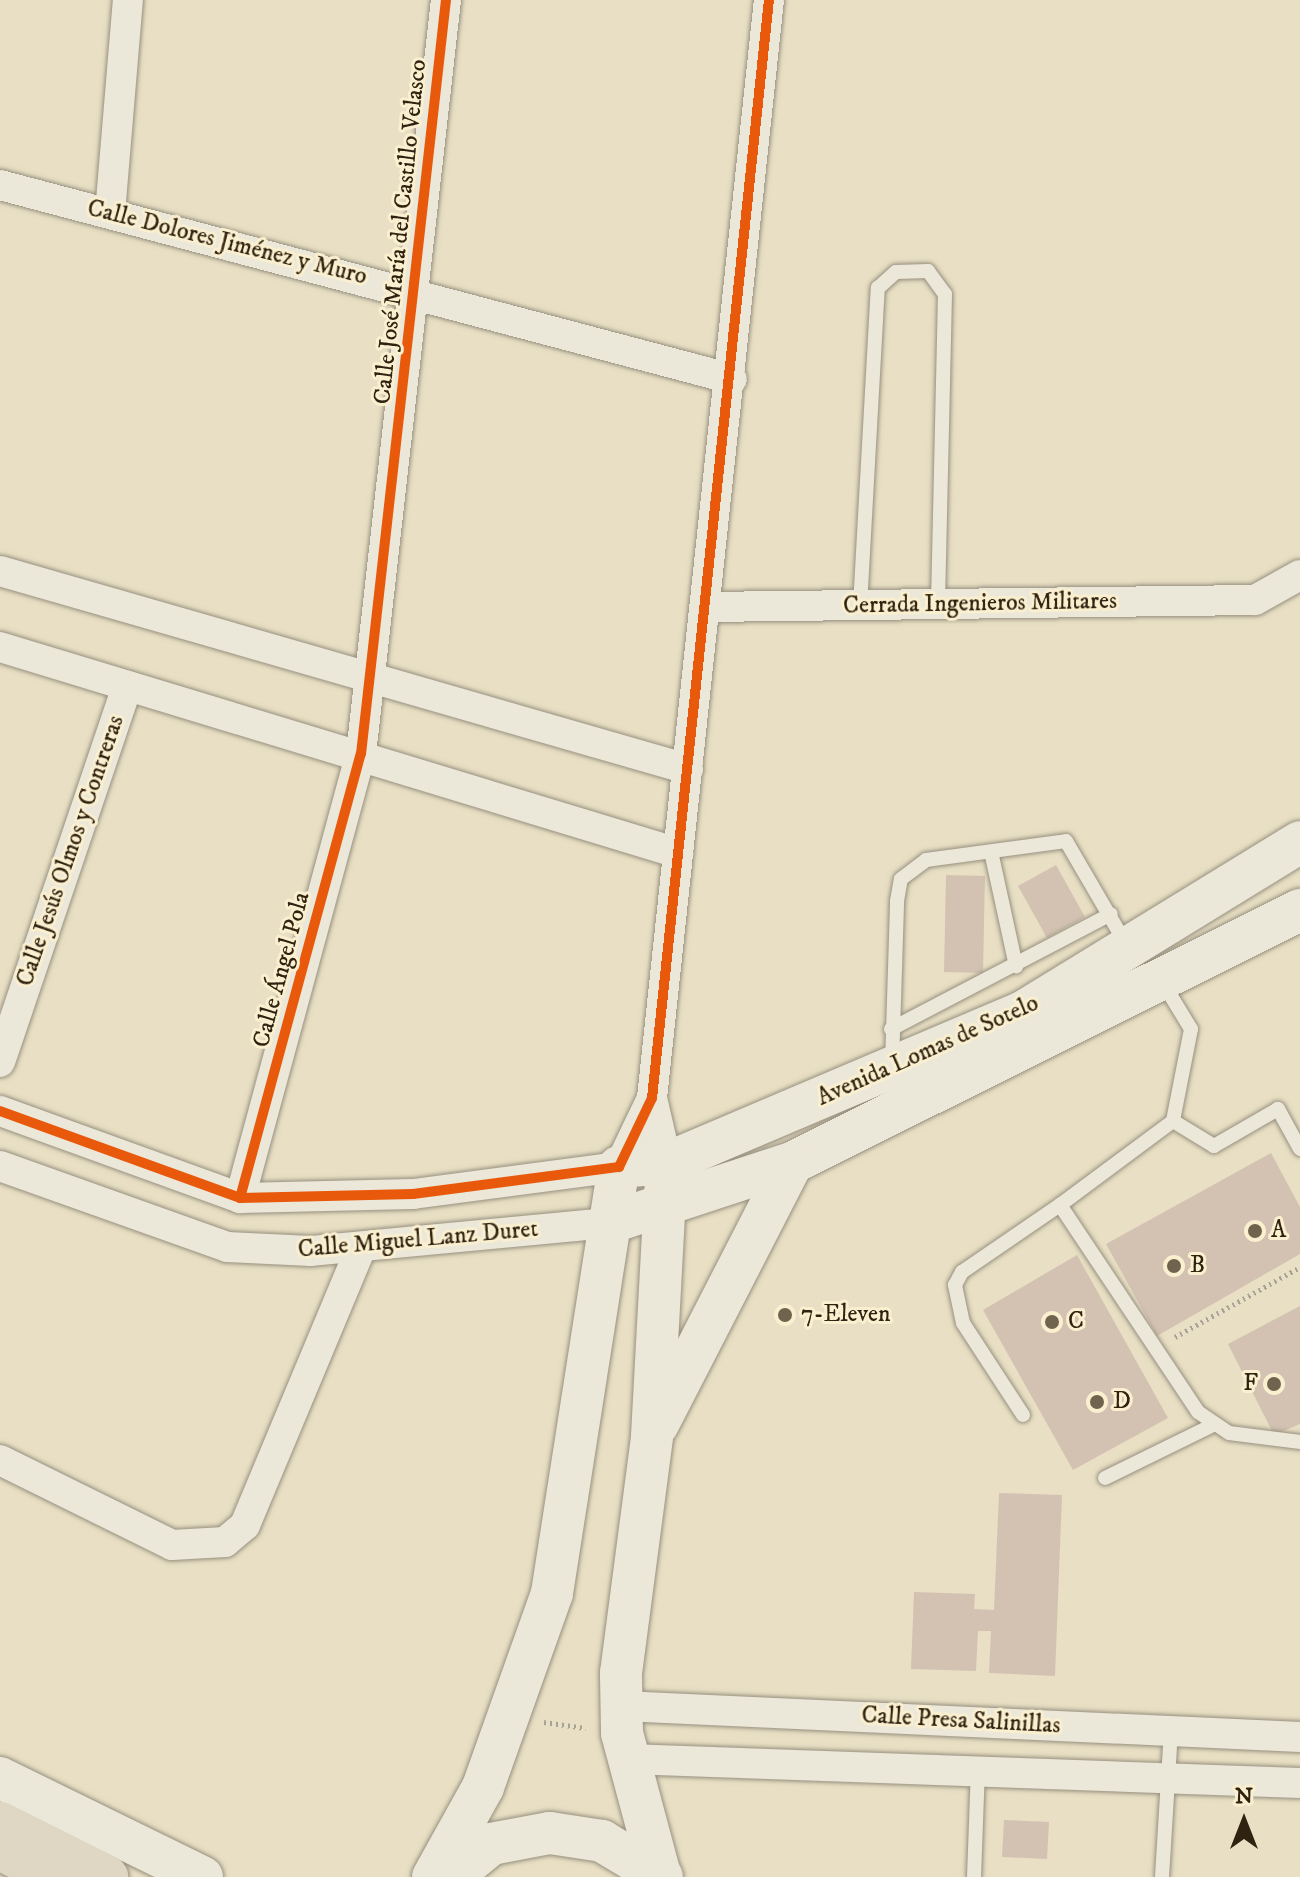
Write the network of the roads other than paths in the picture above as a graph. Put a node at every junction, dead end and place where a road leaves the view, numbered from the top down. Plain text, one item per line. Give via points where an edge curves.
1 (128, 0) edge
2 (446, 0) edge
3 (769, 0) edge
4 (0, 185) edge
5 (110, 213) junction
6 (416, 292) junction
7 (732, 379) junction
8 (0, 571) edge
9 (1300, 575) edge
10 (938, 604) junction
11 (860, 606) junction
12 (705, 607) junction
13 (0, 647) edge
14 (373, 684) junction
15 (127, 686) junction
16 (361, 754) junction
17 (688, 769) junction
18 (1300, 842) edge
19 (678, 853) junction
20 (992, 856) junction
21 (1300, 910) edge
22 (1139, 961) junction
23 (1016, 966) junction
24 (892, 1049) junction
25 (0, 1062) edge
26 (652, 1098) junction
27 (0, 1111) edge
28 (1173, 1121) junction
29 (1300, 1149) edge
30 (667, 1163) junction
31 (792, 1163) junction
32 (0, 1166) edge
33 (619, 1167) junction
34 (240, 1198) junction
35 (663, 1205) junction
36 (1060, 1205) junction
37 (609, 1223) junction
38 (361, 1248) junction
39 (1023, 1415) dead end
40 (1211, 1426) junction
41 (652, 1436) junction
42 (1300, 1442) edge
43 (0, 1460) edge
44 (1105, 1478) dead end
45 (1171, 1731) junction
46 (624, 1733) junction
47 (1300, 1737) edge
48 (978, 1767) junction
49 (1169, 1776) junction
50 (0, 1778) edge
51 (1300, 1783) edge
52 (0, 1824) edge
53 (0, 1848) edge
54 (661, 1876) edge
55 (57, 1877) edge
56 (106, 1877) edge
57 (202, 1877) edge
58 (433, 1877) edge
59 (451, 1877) edge
60 (974, 1877) edge
61 (1162, 1877) edge

1 - 5 street
2 - 6 street, Calle José María del Castillo Velasco
3 - 7 street
4 - 5 street, Calle Dolores Jiménez y Muro
5 - 6 street, Calle Dolores Jiménez y Muro
6 - 7 street, Calle Dolores Jiménez y Muro
6 - 14 street, Calle José María del Castillo Velasco
7 - 12 street
8 - 14 street
9 - 10 street, Cerrada Ingenieros Militares via 1255,600
10 - 11 street, Cerrada Ingenieros Militares
10 - 11 lane via 945,294 928,271 896,272 878,288
11 - 12 street, Cerrada Ingenieros Militares
12 - 17 street
13 - 15 street
14 - 16 street, Calle José María del Castillo Velasco
14 - 17 street
15 - 16 street
15 - 25 street, Calle Jesús Olmos y Contreras
16 - 19 street
16 - 34 street, Calle Ángel Pola
17 - 19 street
18 - 22 main road, Avenida Lomas de Sotelo
19 - 26 street
20 - 22 lane via 1036,840 1066,841
20 - 23 lane
20 - 24 lane via 926,860 901,879
21 - 22 main road, Avenida Lomas de Sotelo
22 - 23 lane
22 - 24 main road, Avenida Lomas de Sotelo via 1023,1012
22 - 28 lane via 1191,1029
22 - 31 main road, Avenida Lomas de Sotelo
23 - 24 lane
24 - 30 main road, Avenida Lomas de Sotelo
26 - 30 street
26 - 33 street
27 - 34 street, Calle Miguel Lanz Duret
28 - 29 lane via 1214,1146 1278,1109
28 - 36 lane
30 - 33 main road, Avenida Lomas de Sotelo
30 - 35 main road
31 - 35 main road, Avenida Lomas de Sotelo
31 - 41 main road
32 - 38 street, Calle Miguel Lanz Duret via 227,1247
33 - 34 street, Calle Miguel Lanz Duret via 413,1194
33 - 37 main road
35 - 37 main road, Avenida Lomas de Sotelo
35 - 41 main road
36 - 39 lane via 962,1272 955,1285 963,1323
36 - 40 lane
37 - 38 street, Calle Miguel Lanz Duret
37 - 58 main road via 563,1540 511,1718
38 - 43 street via 245,1525 225,1542 172,1545
40 - 42 lane
40 - 44 lane
41 - 46 main road via 623,1633
45 - 46 street, Calle Presa Salinillas
45 - 47 street, Calle Presa Salinillas
45 - 49 lane
46 - 48 street, Calle Presa Salinillas
46 - 54 main road
48 - 49 street, Calle Presa Salinillas
48 - 60 lane
49 - 51 street, Calle Presa Salinillas
49 - 61 lane
50 - 57 main road
52 - 56 highway
53 - 55 highway
54 - 59 main road via 602,1841 550,1833 491,1844

